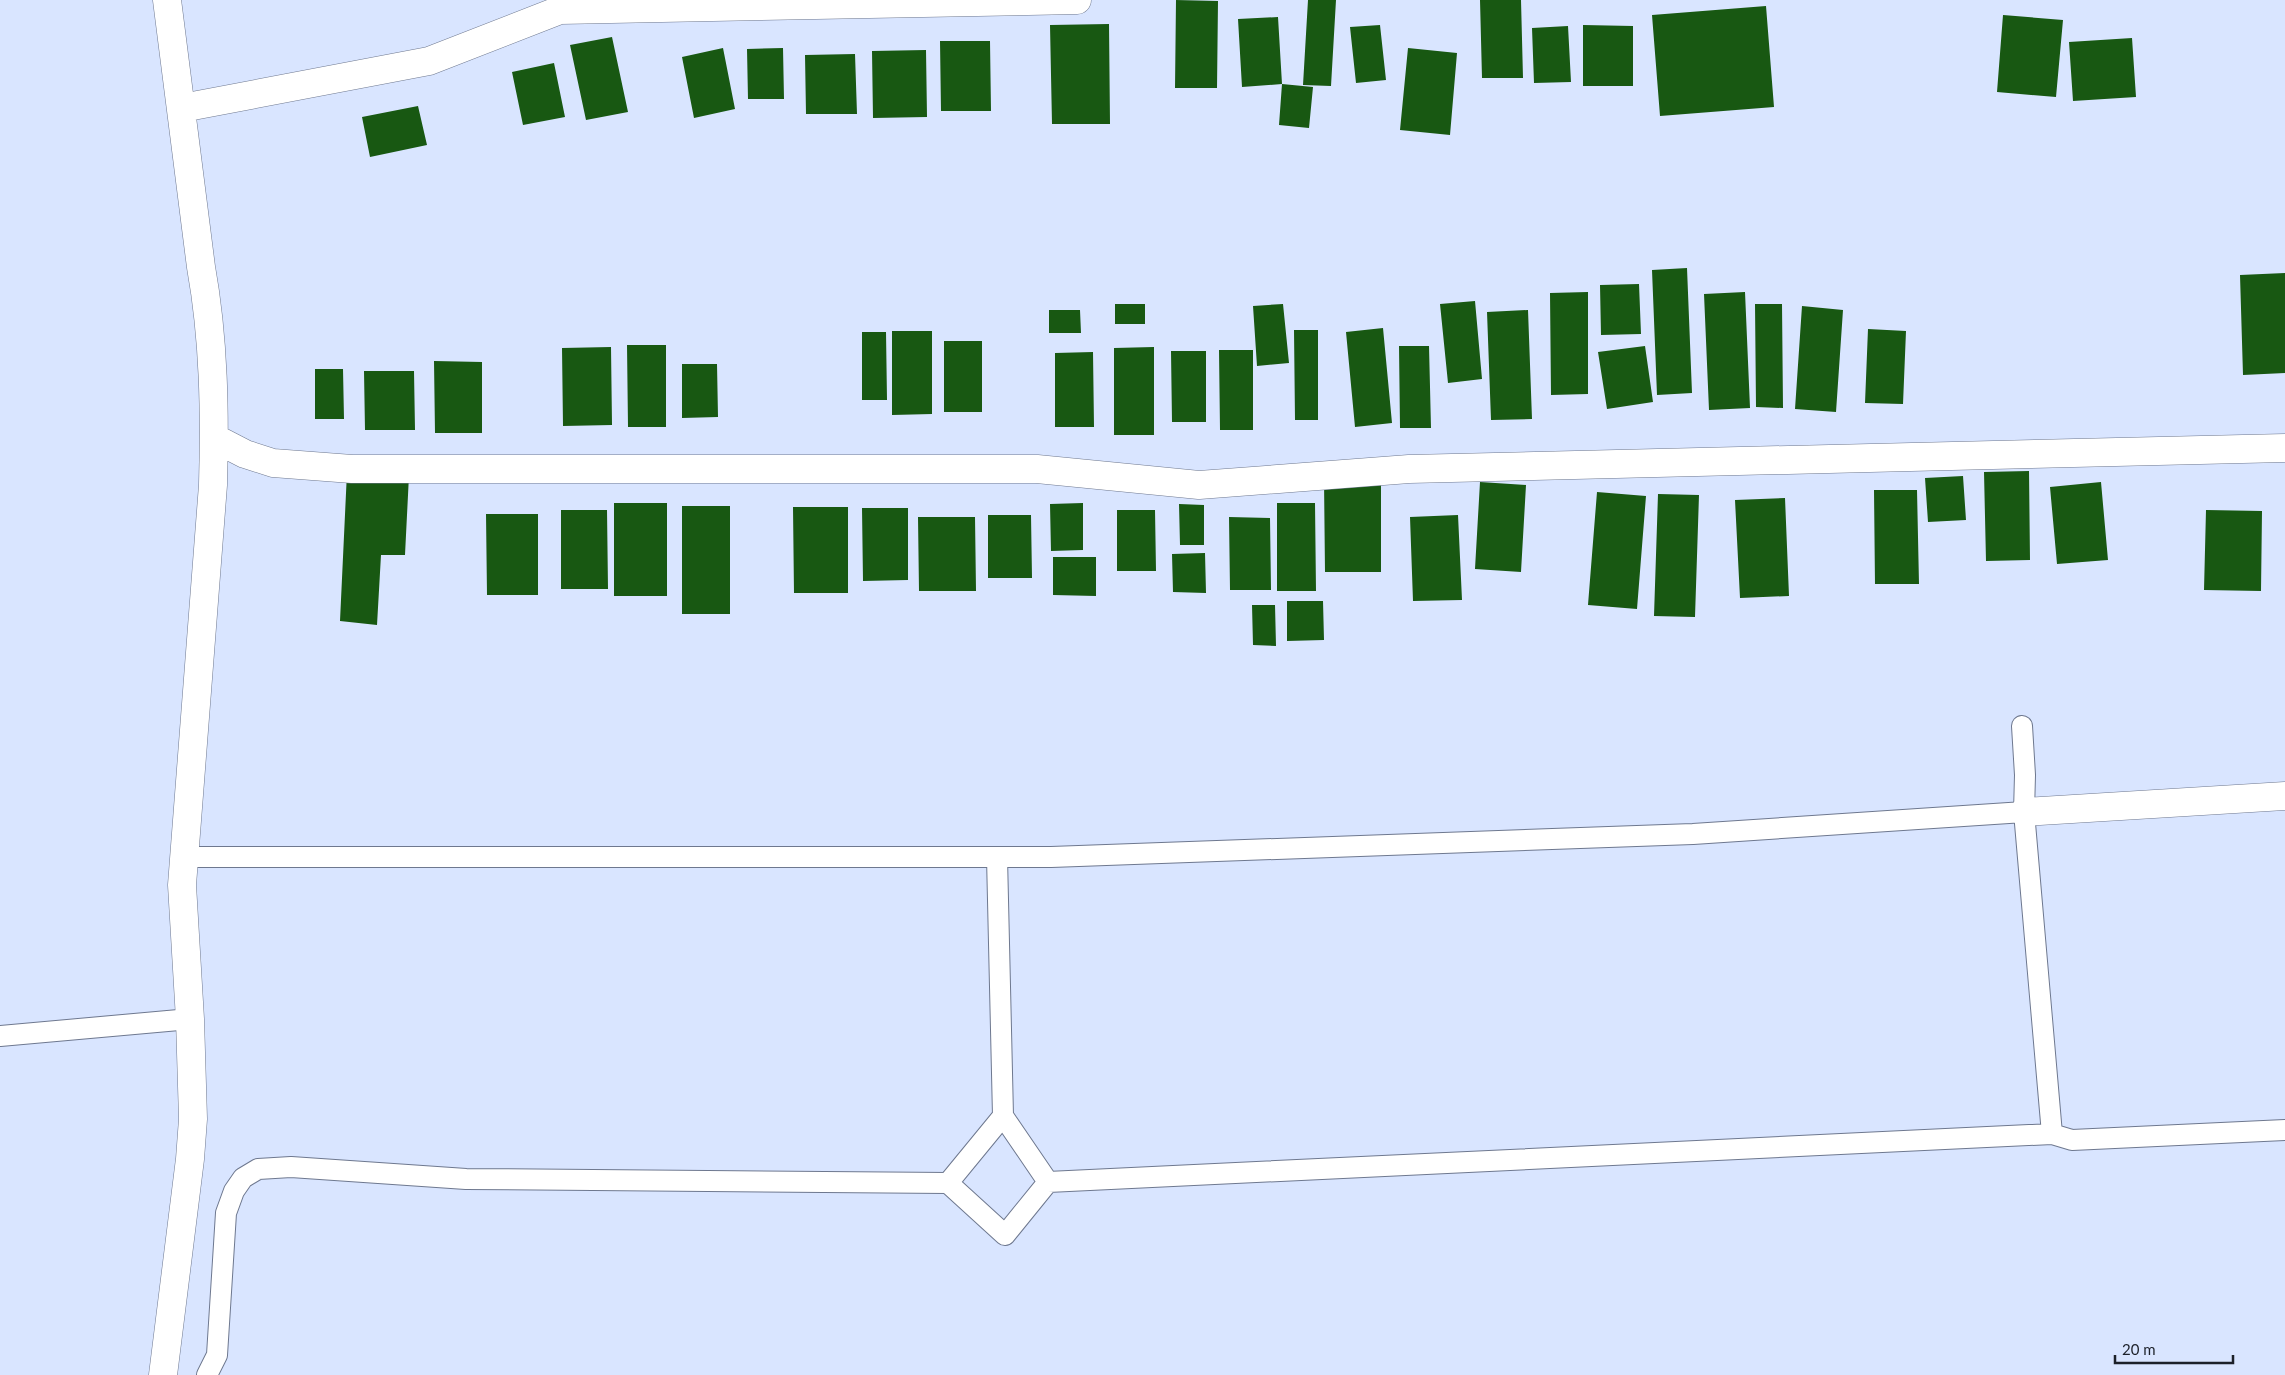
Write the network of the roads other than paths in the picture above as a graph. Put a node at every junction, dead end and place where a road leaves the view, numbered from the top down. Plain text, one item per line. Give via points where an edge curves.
1 (167, 0) edge
2 (1077, 0) edge
3 (182, 108) junction
4 (214, 438) junction
5 (2285, 448) edge
6 (2022, 726) dead end
7 (2285, 796) edge
8 (2024, 812) junction
9 (185, 857) junction
10 (997, 857) junction
11 (190, 1019) junction
12 (0, 1036) edge
13 (1003, 1116) junction
14 (2285, 1130) edge
15 (2052, 1134) junction
16 (1048, 1182) junction
17 (948, 1183) junction
18 (163, 1375) edge
19 (207, 1375) edge

1 - 3 street
2 - 3 street via 560,10 429,61
3 - 4 street via 209,308
4 - 5 street via 245,454 273,463 352,468 1037,469 1199,485 1409,469
4 - 9 street
6 - 8 lane
7 - 8 street
8 - 10 lane via 1693,834
8 - 15 lane
9 - 10 lane
9 - 11 street via 182,885
10 - 13 lane
11 - 12 lane
11 - 18 street via 193,1119
13 - 16 lane
13 - 17 lane
14 - 15 lane via 2072,1140
15 - 16 lane
16 - 17 lane via 1006,1235
17 - 19 lane via 466,1179 291,1167 258,1169 243,1178 234,1190 226,1213 217,1355

